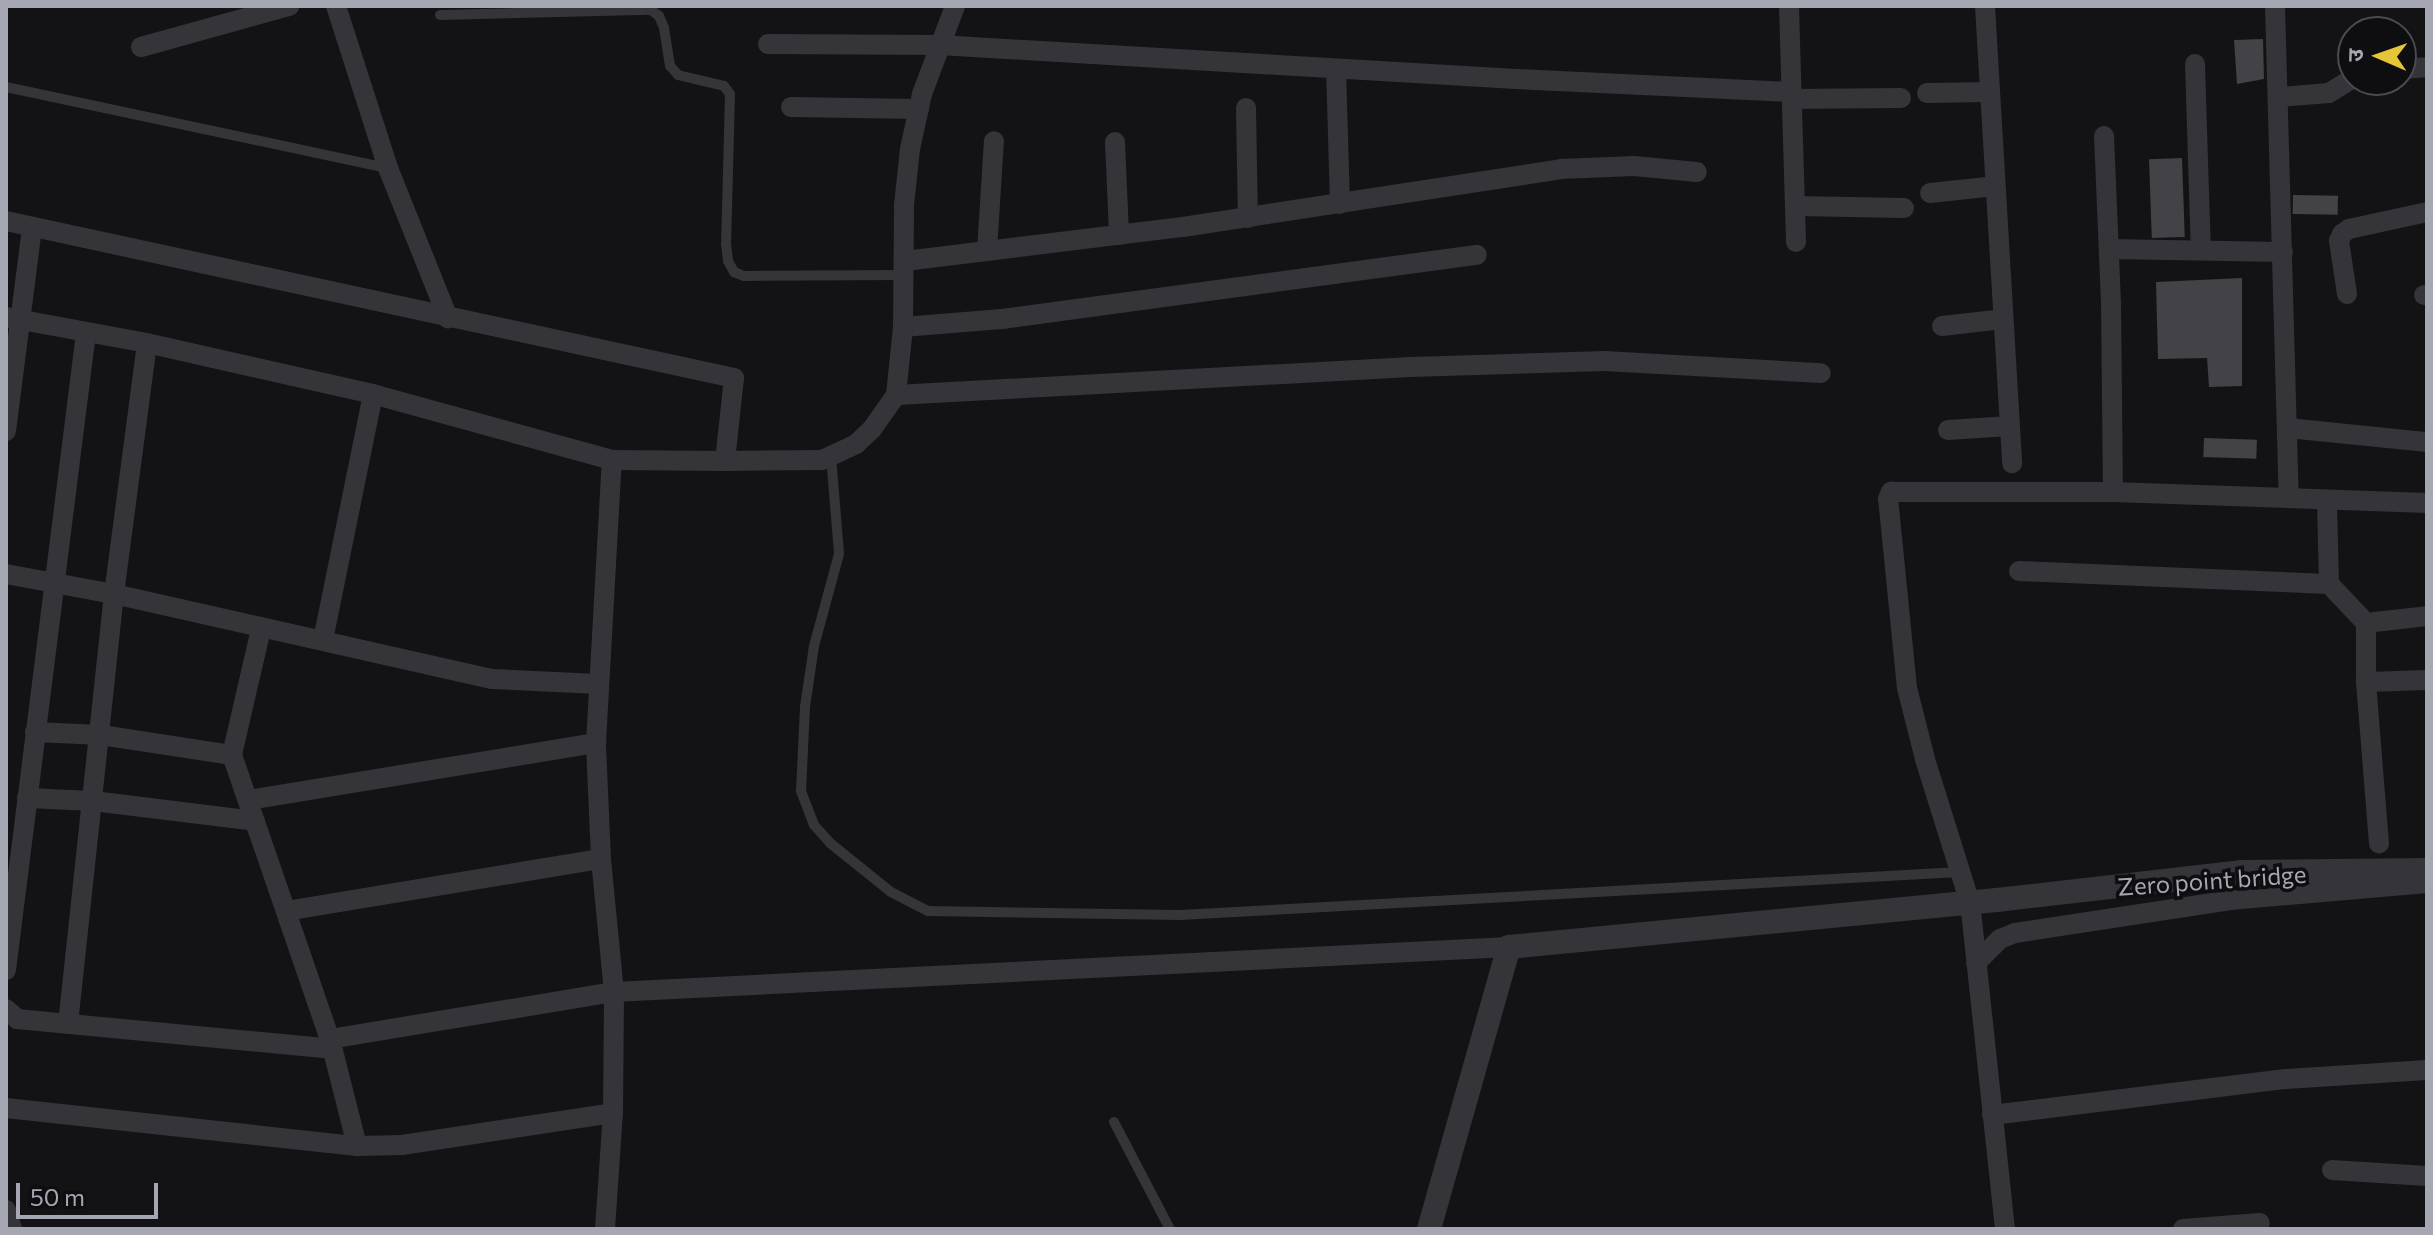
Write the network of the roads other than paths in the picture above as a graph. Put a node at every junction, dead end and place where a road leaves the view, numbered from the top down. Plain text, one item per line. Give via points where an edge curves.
1 (289, 6) edge
2 (336, 6) edge
3 (955, 6) edge
4 (1789, 6) edge
5 (1985, 6) edge
6 (2275, 6) edge
7 (440, 15) dead end
8 (768, 44) dead end
9 (939, 45) junction
10 (141, 47) dead end
11 (2195, 64) dead end
12 (1336, 69) junction
13 (6, 87) edge
14 (2337, 88) edge
15 (1989, 92) junction
16 (1927, 93) dead end
17 (1791, 96) junction
18 (2279, 97) junction
19 (1901, 98) dead end
20 (791, 107) dead end
21 (1246, 108) dead end
22 (919, 109) junction
23 (2104, 136) dead end
24 (994, 141) dead end
25 (1115, 142) dead end
26 (388, 168) junction
27 (1697, 172) dead end
28 (1995, 186) junction
29 (1930, 193) dead end
30 (1340, 204) junction
31 (1795, 206) junction
32 (1904, 208) dead end
33 (2427, 212) edge
34 (1248, 218) junction
35 (6, 221) edge
36 (32, 227) junction
37 (1119, 235) junction
38 (1796, 242) dead end
39 (2109, 249) junction
40 (2201, 250) junction
41 (987, 251) junction
42 (2283, 252) junction
43 (1477, 255) dead end
44 (904, 268) junction
45 (2347, 294) dead end
46 (448, 318) junction
47 (13, 319) edge
48 (2003, 319) junction
49 (1942, 326) dead end
50 (903, 327) junction
51 (86, 333) junction
52 (147, 343) junction
53 (1821, 373) dead end
54 (373, 394) junction
55 (896, 395) junction
56 (2010, 426) junction
57 (2288, 428) junction
58 (1948, 430) dead end
59 (6, 431) edge
60 (2427, 442) edge
61 (831, 456) junction
62 (612, 460) junction
63 (725, 461) junction
64 (2012, 463) dead end
65 (2113, 492) junction
66 (2289, 496) junction
67 (2327, 500) junction
68 (2427, 503) edge
69 (2019, 571) dead end
70 (6, 574) edge
71 (55, 583) junction
72 (2329, 584) junction
73 (114, 594) junction
74 (2427, 616) edge
75 (2366, 623) junction
76 (261, 629) junction
77 (323, 640) junction
78 (2427, 680) edge
79 (2366, 682) junction
80 (598, 684) junction
81 (35, 732) junction
82 (101, 735) junction
83 (596, 743) junction
84 (232, 755) junction
85 (27, 798) junction
86 (248, 800) junction
87 (93, 801) junction
88 (255, 821) junction
89 (2379, 843) dead end
90 (601, 859) junction
91 (2427, 870) edge
92 (1960, 872) junction
93 (2427, 883) edge
94 (1970, 903) junction
95 (286, 911) junction
96 (1509, 947) junction
97 (1976, 963) junction
98 (6, 970) edge
99 (614, 992) junction
100 (6, 1009) edge
101 (68, 1024) junction
102 (331, 1044) junction
103 (2427, 1070) edge
104 (6, 1108) edge
105 (613, 1113) junction
106 (1992, 1115) junction
107 (1114, 1122) dead end
108 (357, 1146) junction
109 (2332, 1170) dead end
110 (2427, 1176) edge
111 (6, 1210) edge
112 (2260, 1223) dead end
113 (12, 1229) edge
114 (605, 1229) edge
115 (1170, 1229) edge
116 (1429, 1229) edge
117 (2005, 1229) edge
118 (2183, 1229) edge

1 - 10 street
2 - 26 street
3 - 9 street
4 - 17 street
5 - 15 street
6 - 18 street
7 - 44 lane via 651,10 664,28 670,66 678,75 724,86 730,94 726,244 734,272 744,276
8 - 9 street
9 - 12 street
9 - 22 street
11 - 40 street
12 - 17 street
12 - 30 street
13 - 26 lane
14 - 18 street
15 - 16 street
15 - 28 street
17 - 19 street
17 - 31 street
18 - 42 street
20 - 22 street
21 - 34 street
22 - 44 street via 904,205
23 - 39 street
24 - 41 street
25 - 37 street
26 - 46 street
27 - 30 street via 1634,166 1560,169
28 - 29 street
28 - 48 street
30 - 34 street
31 - 32 street
31 - 38 street
33 - 45 street via 2342,234
34 - 37 street
35 - 36 street
36 - 46 street
36 - 47 street
37 - 41 street
39 - 40 street
39 - 65 street
40 - 42 street
41 - 44 street
42 - 57 street
43 - 50 street via 1016,317
44 - 50 street
46 - 63 street via 734,378
47 - 51 street
47 - 59 street
48 - 49 street
48 - 56 street
50 - 55 street
51 - 52 street
51 - 71 street
52 - 54 street
52 - 73 street
53 - 55 street via 1604,361
54 - 62 street
54 - 77 street
55 - 61 street via 872,429
56 - 58 street
56 - 64 street
57 - 60 street
57 - 66 street
61 - 63 street
61 - 92 lane via 839,554 814,646 805,707 803,799 814,825 830,843 891,892 928,911 1180,915
62 - 63 street
62 - 80 street
65 - 66 street
65 - 92 street via 1900,490 1888,499 1907,688
66 - 67 street
67 - 68 street
67 - 72 street
69 - 72 street
70 - 71 street
71 - 73 street
71 - 81 street
72 - 75 street
73 - 76 street
73 - 82 street
74 - 75 street
75 - 79 street
76 - 77 street
76 - 84 street
77 - 80 street via 492,679
78 - 79 street
79 - 89 street
80 - 83 street
81 - 82 street
81 - 85 street
82 - 84 street
82 - 87 street
83 - 86 street
83 - 90 street
84 - 86 street
85 - 87 street
85 - 98 street
86 - 88 street
87 - 88 street
87 - 101 street
88 - 95 street
90 - 95 street
90 - 99 street
91 - 94 street, Zero point bridge via 2242,872
92 - 94 street
93 - 97 street via 2230,900 2015,933 2000,939
94 - 96 street, Zero point bridge
94 - 97 street
95 - 102 street
96 - 99 street
96 - 116 street
97 - 106 street
99 - 102 street
99 - 105 street
100 - 101 street via 17,1019
101 - 102 street
102 - 108 street
103 - 106 street via 2286,1079
104 - 108 street
105 - 108 street via 402,1145
105 - 114 street
106 - 117 street
107 - 115 lane
109 - 110 street
111 - 113 street
112 - 118 street

